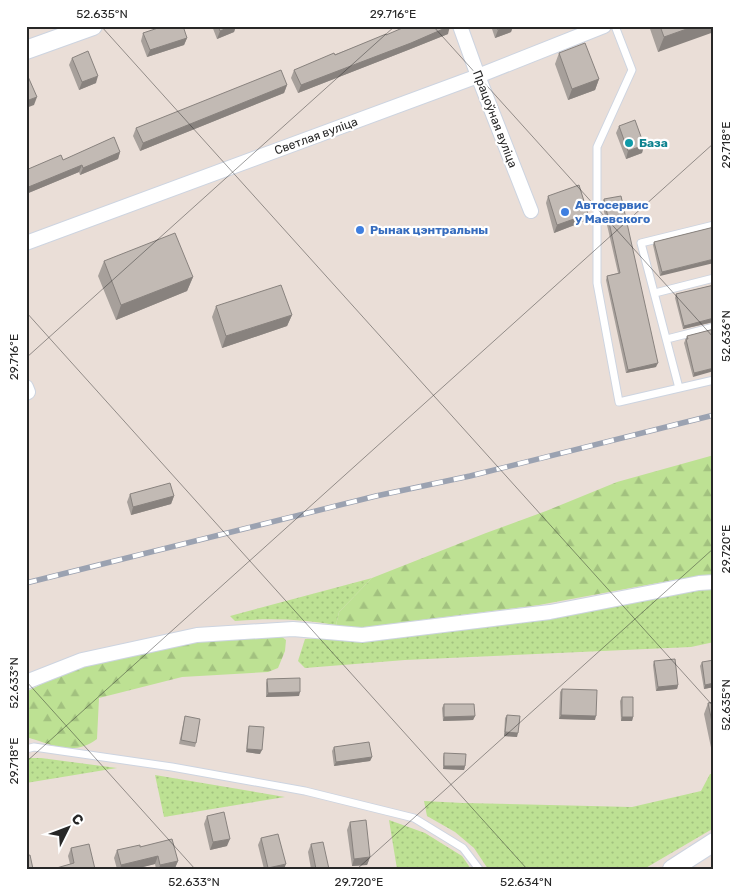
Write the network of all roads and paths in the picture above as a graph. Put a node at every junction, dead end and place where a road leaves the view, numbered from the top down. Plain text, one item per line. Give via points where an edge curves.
1 (93, 26) edge
2 (460, 26) edge
3 (604, 26) edge
4 (615, 26) edge
5 (26, 50) edge
6 (478, 76) junction
7 (532, 211) dead end
8 (714, 225) edge
9 (26, 243) edge
10 (714, 278) edge
11 (655, 293) junction
12 (714, 327) edge
13 (667, 339) junction
14 (714, 380) edge
15 (26, 388) edge
16 (679, 388) junction
17 (26, 393) edge
18 (714, 582) edge
19 (26, 682) edge
20 (26, 748) edge
21 (714, 842) edge
22 (479, 869) edge
23 (672, 869) edge

1 - 5 street
2 - 6 street, Працоўная вуліца
3 - 6 street, Светлая вуліца
4 - 16 lane via 632,70 597,147 596,283 619,402
6 - 7 street, Працоўная вуліца
6 - 9 street, Светлая вуліца
8 - 11 lane via 641,243
10 - 11 lane
11 - 13 lane
12 - 13 lane
13 - 16 lane
14 - 16 lane
15 - 17 street
18 - 19 street via 550,612 362,635 293,629 197,635 82,660
20 - 22 lane via 172,767 305,791 414,818 463,848
21 - 23 street

